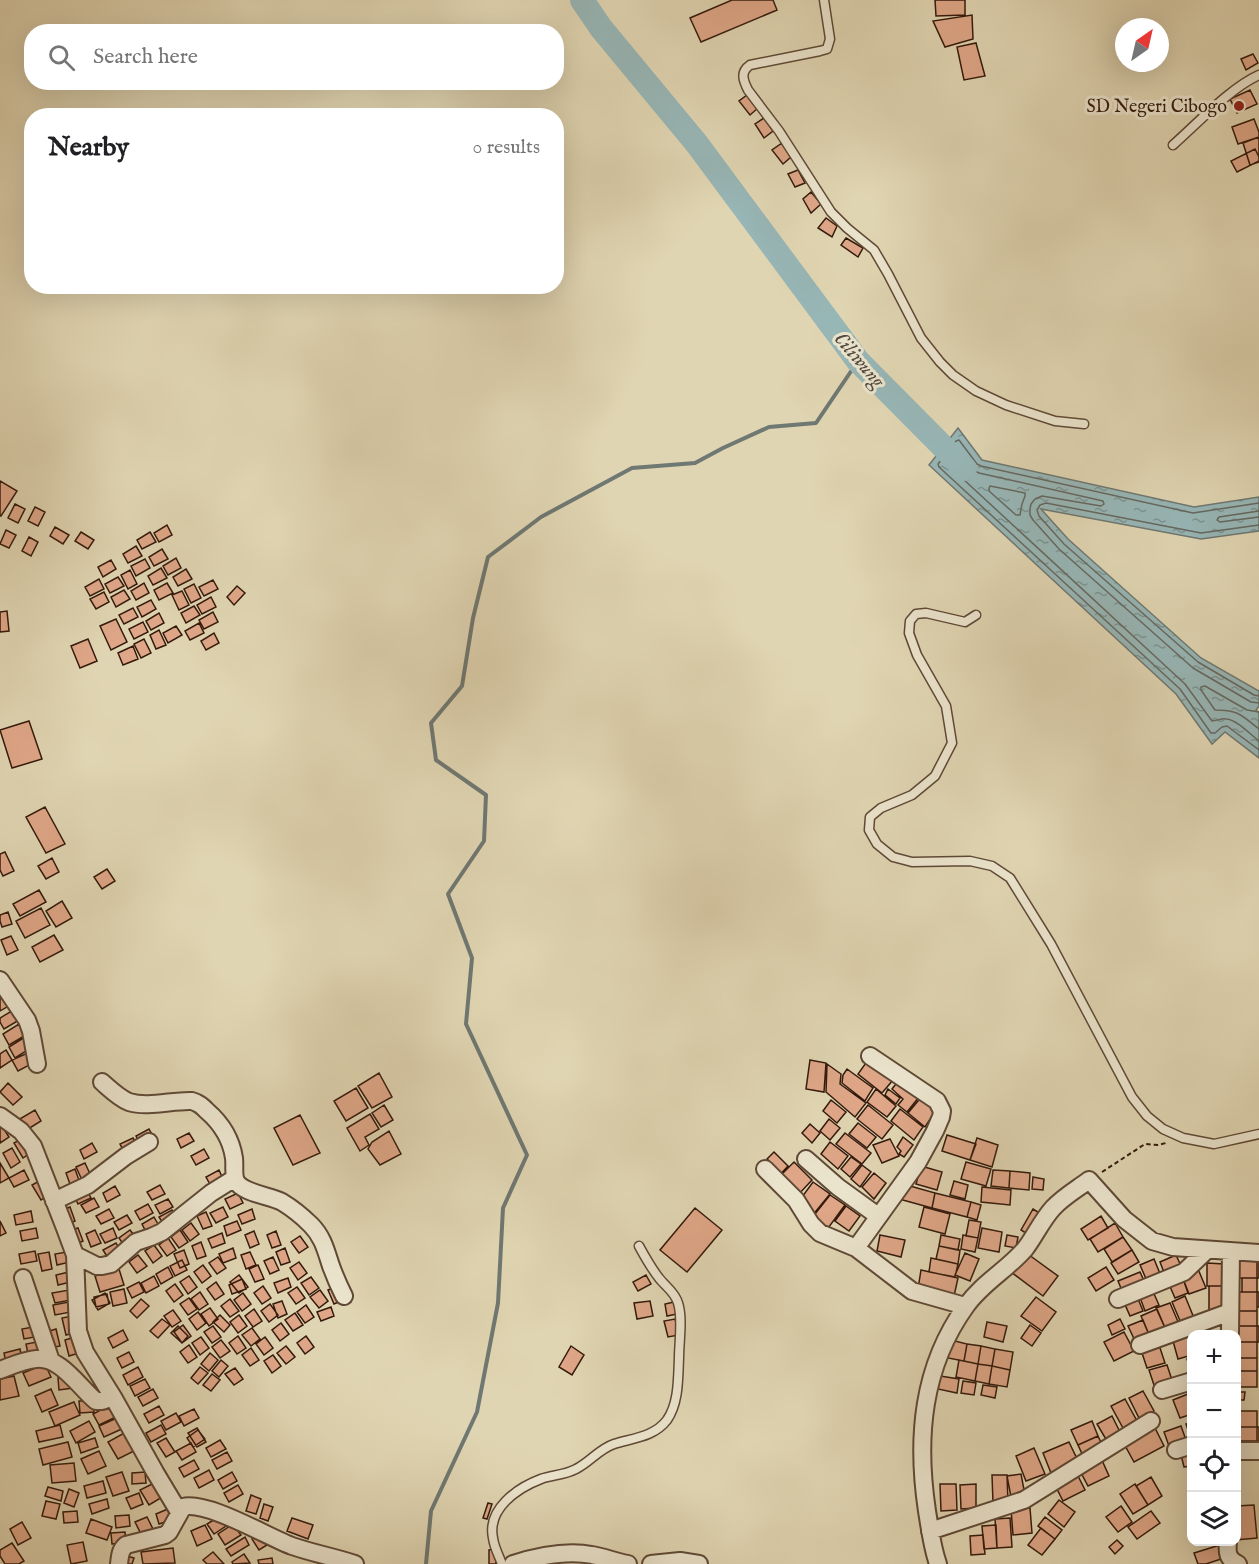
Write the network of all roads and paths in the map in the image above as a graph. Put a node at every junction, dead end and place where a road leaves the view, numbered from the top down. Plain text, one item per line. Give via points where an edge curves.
1 (824, 0) edge
2 (1259, 75) edge
3 (1173, 145) dead end
4 (1084, 424) dead end
5 (976, 615) dead end
6 (0, 980) edge
7 (870, 1056) dead end
8 (37, 1064) dead end
9 (102, 1082) dead end
10 (0, 1116) edge
11 (1259, 1134) edge
12 (1183, 1138) junction
13 (149, 1142) dead end
14 (806, 1159) dead end
15 (765, 1169) dead end
16 (235, 1178) junction
17 (1089, 1180) junction
18 (54, 1201) junction
19 (878, 1216) junction
20 (639, 1246) dead end
21 (856, 1248) junction
22 (1207, 1250) junction
23 (1231, 1251) junction
24 (1259, 1253) edge
25 (75, 1255) junction
26 (23, 1278) dead end
27 (344, 1296) dead end
28 (1118, 1299) dead end
29 (965, 1306) junction
30 (1230, 1312) junction
31 (1230, 1330) edge
32 (1140, 1345) dead end
33 (51, 1361) junction
34 (0, 1370) edge
35 (1187, 1383) edge
36 (1162, 1390) dead end
37 (113, 1397) junction
38 (1151, 1421) dead end
39 (1241, 1450) edge
40 (1259, 1450) edge
41 (179, 1512) junction
42 (930, 1531) junction
43 (1228, 1546) edge
44 (119, 1564) edge
45 (355, 1564) edge
46 (502, 1564) edge
47 (513, 1564) edge
48 (628, 1564) edge
49 (651, 1564) edge
50 (699, 1564) edge
51 (938, 1564) edge
52 (1238, 1564) edge

1 - 4 lane via 830,39 827,49 750,65 743,74 748,90 779,130 831,212 874,250 921,338 953,375 976,391 1020,411
2 - 3 lane via 1237,88
5 - 12 lane via 965,621 916,614 910,621 909,633 917,656 946,706 952,743 935,776 912,795 870,817 869,830 877,844 893,857 912,862 970,861 992,866 1010,878 1051,944 1132,1097 1163,1130
6 - 8 street via 27,1020
7 - 19 street via 934,1098 942,1111 918,1162
9 - 16 street via 130,1102 200,1104 226,1132 232,1147
10 - 18 street via 21,1131 33,1146
11 - 12 lane via 1214,1144
12 - 17 path via 1158,1145 1145,1144
13 - 18 street via 88,1185
14 - 19 street
15 - 21 street via 796,1200 813,1227
16 - 25 street via 162,1232 136,1242 111,1264 97,1266
16 - 27 street via 245,1189 284,1203 314,1228
17 - 22 street via 1124,1219 1152,1241
17 - 29 street via 1053,1209 1024,1250
18 - 25 street
19 - 21 street
20 - 46 lane via 678,1302 675,1405 658,1430 602,1449 577,1469 538,1480 517,1491 500,1508 492,1527
21 - 29 street via 912,1291
22 - 23 street
22 - 28 street via 1184,1272
23 - 24 street
23 - 30 street
25 - 37 street via 78,1331 90,1361
26 - 33 street
29 - 42 street via 940,1354 926,1403 923,1462
30 - 31 street
30 - 32 street
33 - 34 street via 38,1358
33 - 37 street via 96,1401
35 - 36 street
37 - 41 street
38 - 42 street via 1024,1500
39 - 40 street
41 - 44 street via 165,1535 123,1547
41 - 45 street via 187,1506 201,1508 295,1547
42 - 51 street
43 - 52 street via 1228,1556
47 - 48 street via 572,1553
49 - 50 street

